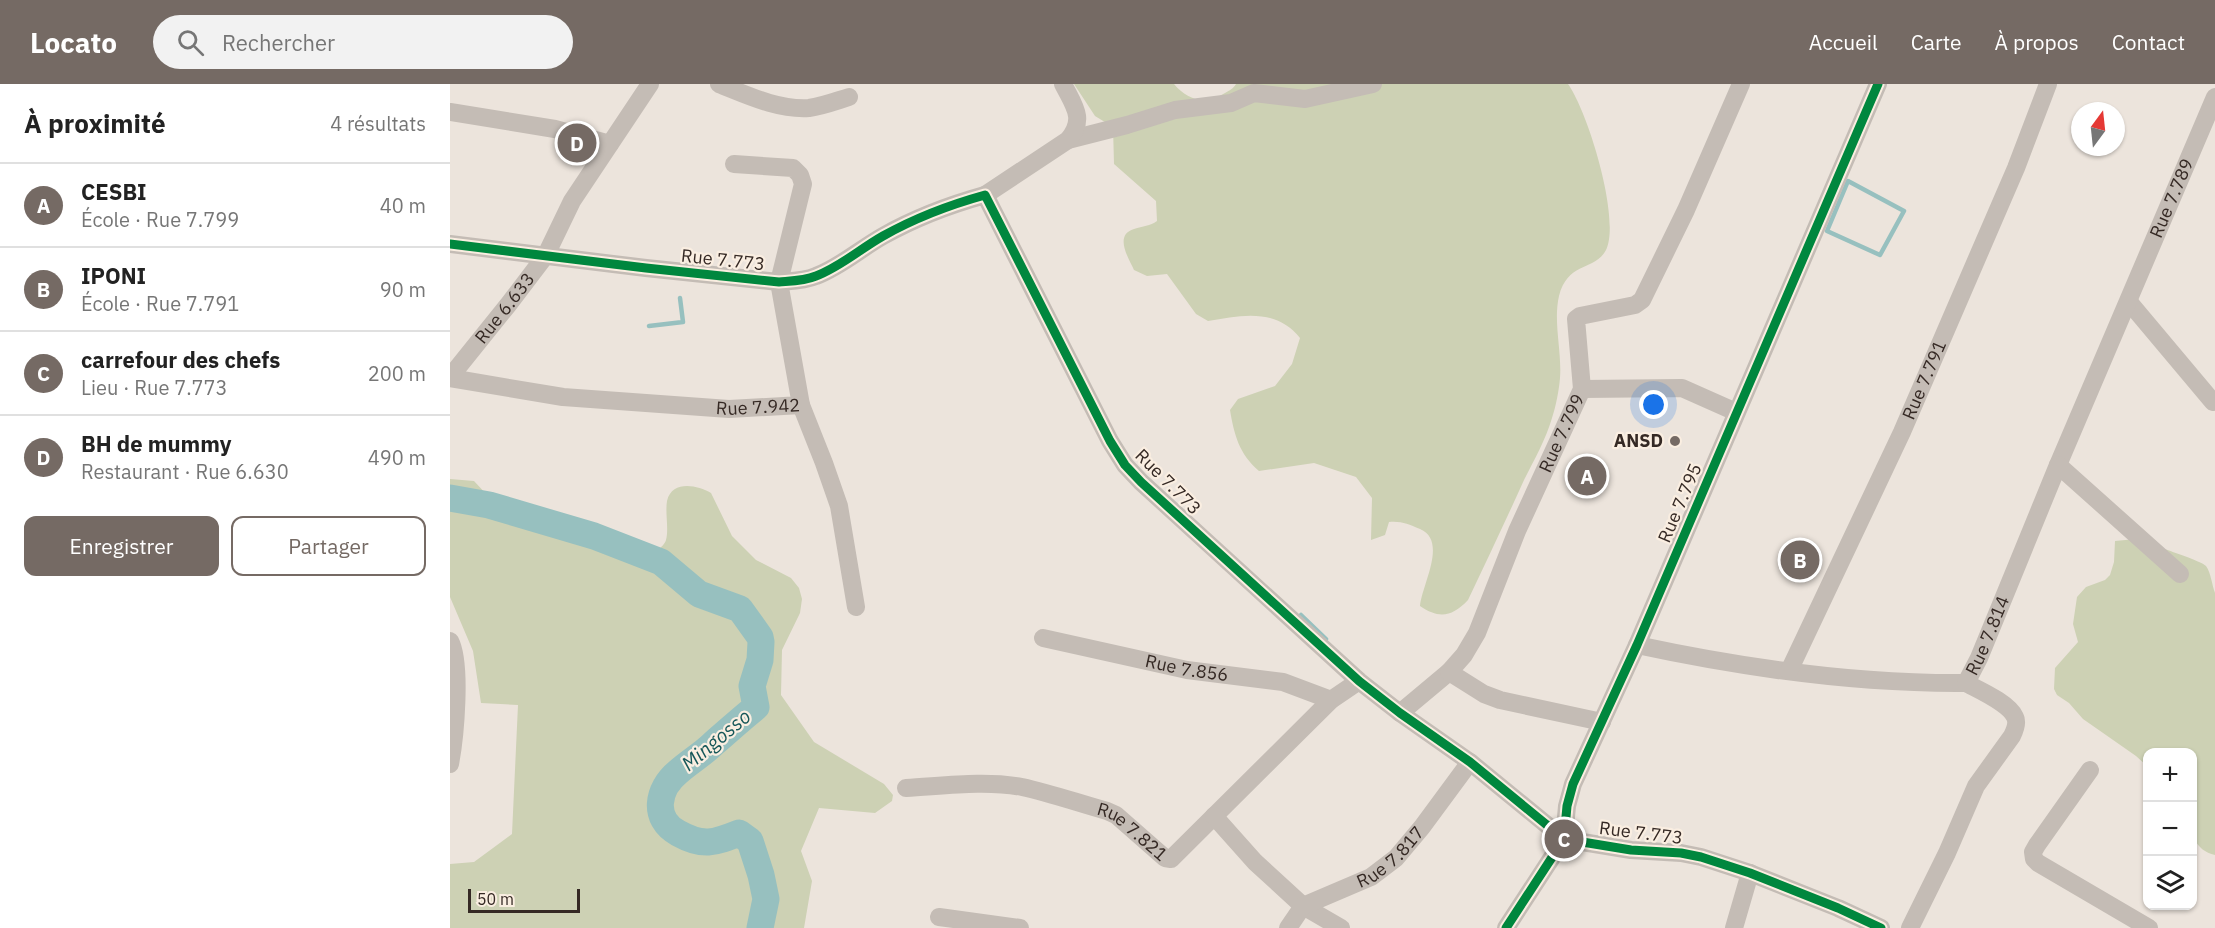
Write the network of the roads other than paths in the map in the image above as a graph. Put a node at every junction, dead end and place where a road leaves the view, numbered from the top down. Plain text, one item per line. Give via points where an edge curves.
1 (651, 84) edge
2 (719, 84) edge
3 (1063, 84) edge
4 (1374, 84) edge
5 (1741, 84) edge
6 (1878, 84) edge
7 (2048, 84) edge
8 (1253, 88) edge
9 (849, 97) dead end
10 (2215, 97) edge
11 (450, 112) edge
12 (1068, 140) junction
13 (610, 144) junction
14 (734, 164) dead end
15 (985, 195) junction
16 (450, 244) edge
17 (546, 255) junction
18 (779, 282) junction
19 (2129, 302) junction
20 (450, 377) edge
21 (1582, 389) junction
22 (2215, 402) edge
23 (801, 405) junction
24 (1736, 412) junction
25 (2058, 465) junction
26 (2180, 574) dead end
27 (856, 607) dead end
28 (1043, 638) dead end
29 (450, 641) edge
30 (1637, 645) junction
31 (1789, 671) junction
32 (1449, 672) junction
33 (1359, 681) junction
34 (1966, 683) junction
35 (1331, 700) junction
36 (1400, 713) junction
37 (1602, 723) junction
38 (1470, 762) junction
39 (450, 764) edge
40 (2090, 770) dead end
41 (906, 789) dead end
42 (1214, 816) junction
43 (1564, 839) junction
44 (1750, 873) junction
45 (1303, 906) junction
46 (939, 917) dead end
47 (1020, 928) edge
48 (1288, 928) edge
49 (1341, 928) edge
50 (1506, 928) edge
51 (1734, 928) edge
52 (1881, 928) edge
53 (1910, 928) edge
54 (2149, 928) edge

1 - 13 street, Rue 6.633
2 - 9 street via 788,107 808,108
3 - 12 street via 1079,122
4 - 8 street via 1305,99
5 - 21 street, Rue 7.799 via 1642,300 1576,319
6 - 24 street, Rue 7.795
7 - 31 street, Rue 7.791 via 1902,432
8 - 12 street via 1231,103 1175,110
10 - 19 street, Rue 7.789
11 - 13 street via 555,129
12 - 15 street
13 - 17 street, Rue 6.633 via 572,201
14 - 18 street, Rue 7.942 via 793,168 800,175 803,184
15 - 18 street, Rue 7.773 via 915,219 815,277
15 - 33 street, Rue 7.773 via 1125,465
16 - 17 street, Rue 7.773
17 - 18 street, Rue 7.773
17 - 20 street, Rue 6.633
18 - 23 street, Rue 7.942
19 - 22 street
19 - 25 street, Rue 7.789
20 - 23 street, Rue 7.942 via 563,397 729,409
21 - 24 street via 1682,388
21 - 32 street, Rue 7.799 via 1517,531 1477,633
23 - 27 street via 839,506
24 - 30 street, Rue 7.795
25 - 26 street
25 - 34 street, Rue 7.814
28 - 35 street, Rue 7.856 via 1186,670 1274,680
29 - 39 street via 457,707
30 - 31 street, Rue 7.814
30 - 37 street, Rue 7.795
31 - 34 street, Rue 7.814 via 1921,683
32 - 36 street, Rue 7.799
32 - 37 street via 1500,700
33 - 35 street, Rue 7.821
33 - 36 street, Rue 7.773
34 - 53 street via 2009,708 2016,718 2016,727 1976,786
35 - 42 street, Rue 7.821
36 - 38 street, Rue 7.773
37 - 43 street, Rue 7.795 via 1573,784
38 - 43 street, Rue 7.773
38 - 45 street, Rue 7.817 via 1390,863 1371,877
40 - 54 street via 2037,845 2034,859
41 - 42 street, Rue 7.821 via 954,785 1022,788 1116,815 1158,853 1171,859
42 - 45 street via 1255,862
43 - 44 street, Rue 7.773 via 1681,853
43 - 50 street, Rue 7.795
44 - 51 street
44 - 52 street, Rue 7.773
45 - 48 street
45 - 49 street
46 - 47 street

